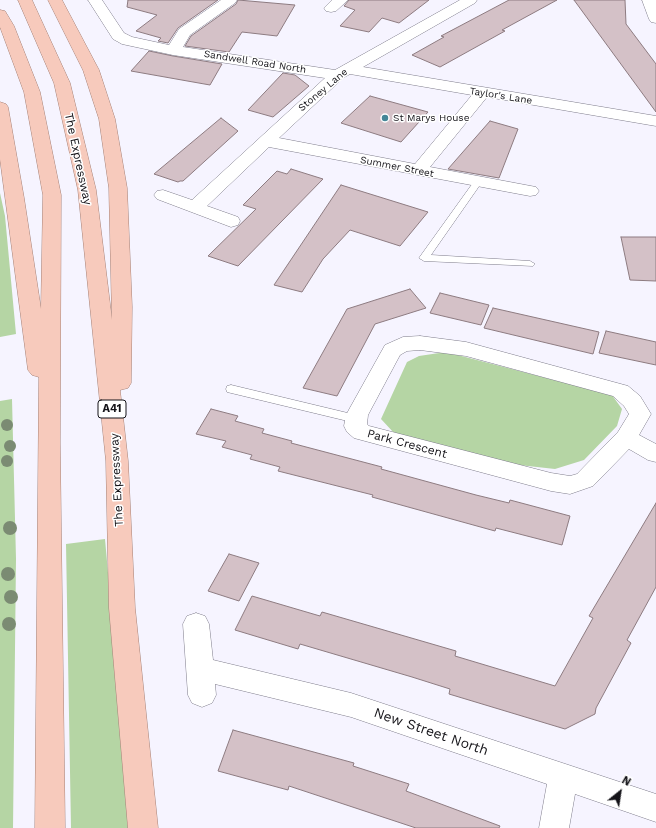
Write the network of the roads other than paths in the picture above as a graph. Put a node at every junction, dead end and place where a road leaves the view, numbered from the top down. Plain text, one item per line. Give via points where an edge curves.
1 (25, 0) edge
2 (55, 0) edge
3 (95, 0) edge
4 (470, 0) edge
5 (649, 0) edge
6 (237, 1) edge
7 (0, 14) edge
8 (656, 19) edge
9 (173, 50) junction
10 (342, 72) junction
11 (482, 93) junction
12 (0, 107) edge
13 (656, 121) edge
14 (265, 141) junction
15 (418, 172) junction
16 (478, 182) junction
17 (530, 191) dead end
18 (163, 195) dead end
19 (195, 207) junction
20 (231, 220) dead end
21 (530, 264) dead end
22 (231, 389) dead end
23 (356, 419) junction
24 (626, 438) junction
25 (49, 443) junction
26 (656, 454) edge
27 (118, 461) junction
28 (196, 624) dead end
29 (563, 777) junction
30 (656, 808) edge
31 (50, 828) edge
32 (143, 828) edge
33 (554, 828) edge

1 - 27 highway, The Expressway / A41 via 62,83 87,190
2 - 27 highway, A41 via 91,70 107,119 118,188 122,307
3 - 9 street, Sandwell Road North via 118,36 127,41
4 - 10 street, Stoney Lane
5 - 8 street
6 - 9 street via 184,32
7 - 25 highway via 32,92 52,195
9 - 10 street, Sandwell Road North
10 - 11 street, Taylor's Lane
10 - 14 street, Stoney Lane
11 - 13 street, Taylor's Lane
11 - 15 street
12 - 25 highway
14 - 15 street, Summer Street
14 - 19 street, Stoney Lane
15 - 16 street, Summer Street
16 - 17 street, Summer Street
16 - 21 lane via 424,258
18 - 19 street
19 - 20 street
22 - 23 lane
23 - 24 street, Park Crescent via 354,426 362,432 570,485 585,480
23 - 24 street, Park Crescent via 392,350 403,344 420,343 466,350 620,391 632,400 640,414
24 - 26 street
25 - 31 highway
27 - 32 highway, The Expressway / A41 via 122,608
28 - 29 street, New Street North via 202,682 351,705
29 - 30 street, New Street North
29 - 33 street

